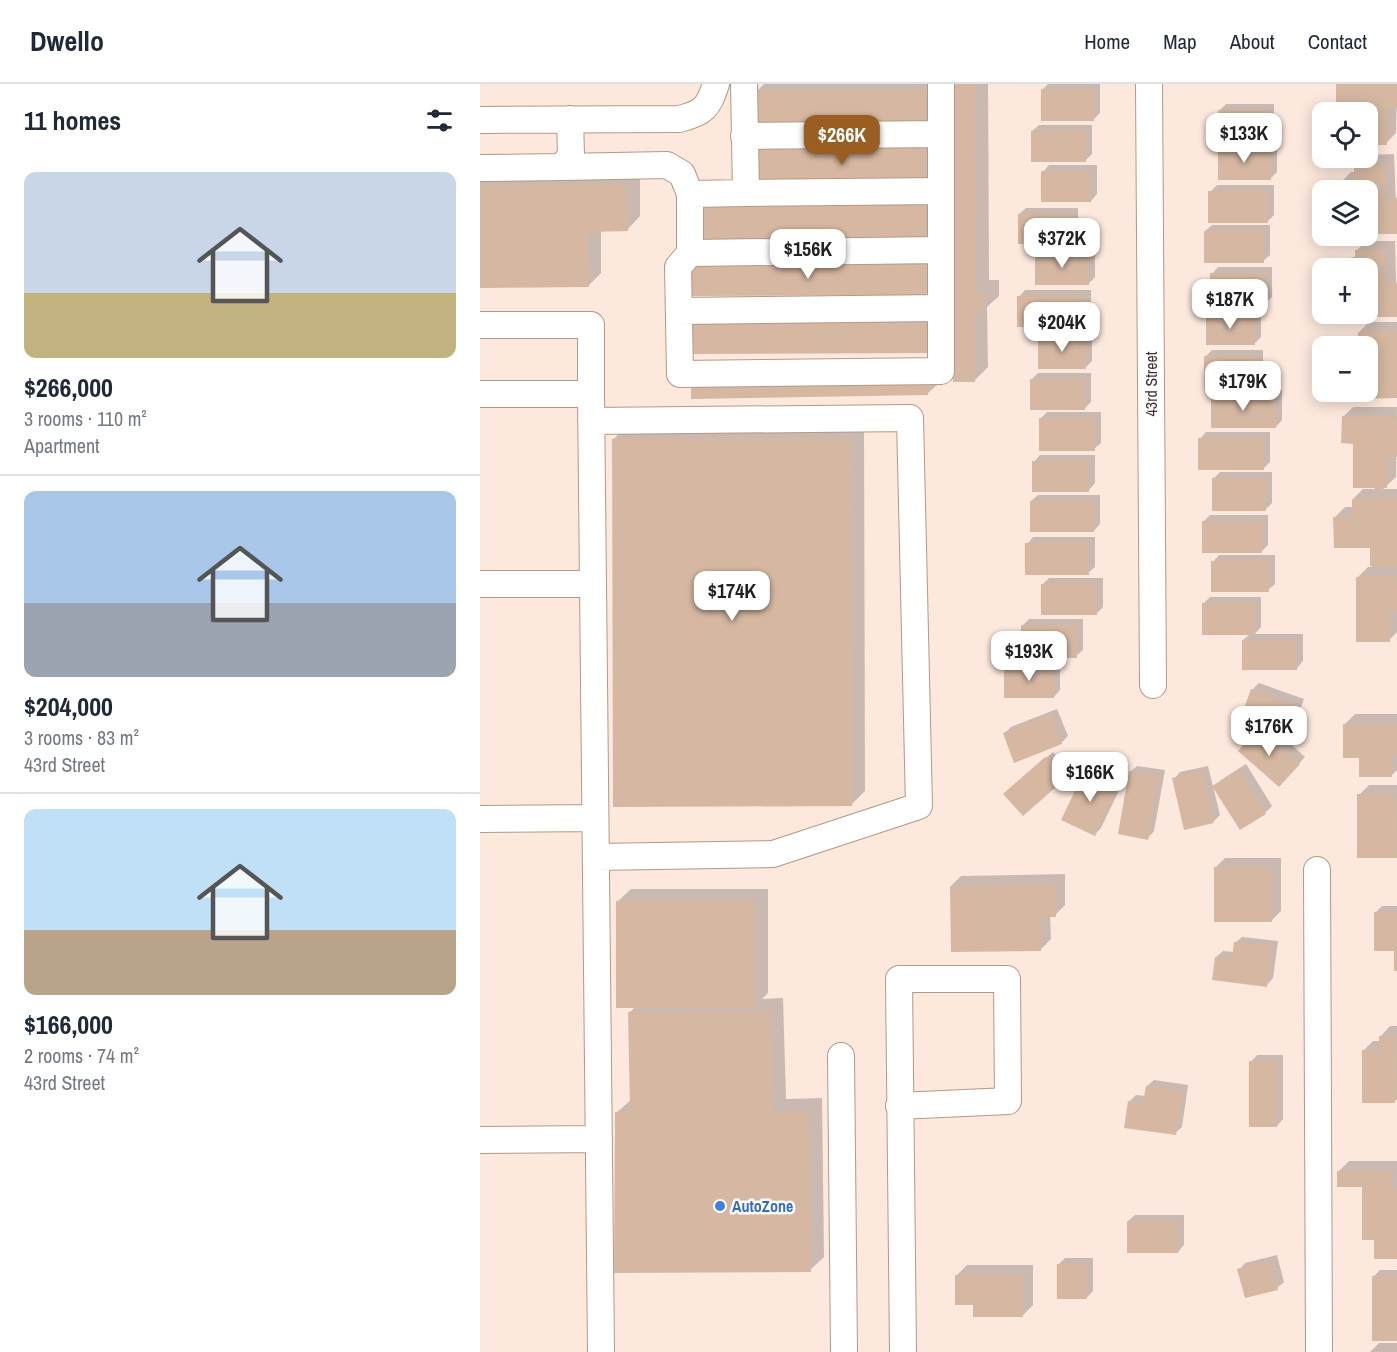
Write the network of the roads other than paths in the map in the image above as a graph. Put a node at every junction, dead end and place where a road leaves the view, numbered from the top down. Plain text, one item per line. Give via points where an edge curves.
1 (716, 84) edge
2 (744, 84) edge
3 (941, 84) edge
4 (1149, 84) edge
5 (570, 119) junction
6 (480, 120) edge
7 (941, 134) junction
8 (744, 136) junction
9 (562, 167) junction
10 (480, 168) edge
11 (941, 191) junction
12 (746, 193) junction
13 (690, 194) junction
14 (941, 250) junction
15 (690, 253) junction
16 (941, 308) junction
17 (679, 311) junction
18 (480, 325) edge
19 (480, 394) edge
20 (591, 394) junction
21 (591, 421) junction
22 (480, 584) edge
23 (593, 584) junction
24 (1153, 685) dead end
25 (595, 818) junction
26 (480, 819) edge
27 (596, 857) junction
28 (1317, 870) dead end
29 (841, 1056) dead end
30 (899, 1106) junction
31 (599, 1139) junction
32 (480, 1140) edge
33 (601, 1352) edge
34 (844, 1352) edge
35 (903, 1352) edge
36 (1319, 1352) edge

1 - 5 street via 710,103 697,115 679,119
2 - 8 street
3 - 7 street
4 - 24 street, 43rd Street
5 - 6 street
5 - 9 street via 571,155
7 - 8 street
7 - 11 street
8 - 12 street
9 - 10 street
9 - 13 street via 667,165 682,174
11 - 12 street
11 - 14 street
12 - 13 street
13 - 15 street
14 - 15 street
14 - 16 street
15 - 17 street via 678,267
16 - 17 street
16 - 17 street via 941,371 882,372 680,374
18 - 20 street via 591,325
19 - 20 street
20 - 21 street
21 - 23 street
21 - 27 street via 910,418 919,806 773,854
22 - 23 street
23 - 25 street
25 - 26 street
25 - 27 street
27 - 31 street
28 - 36 street
29 - 34 street
30 - 30 street via 899,979 1007,979 1008,1101
30 - 35 street
31 - 32 street
31 - 33 street

